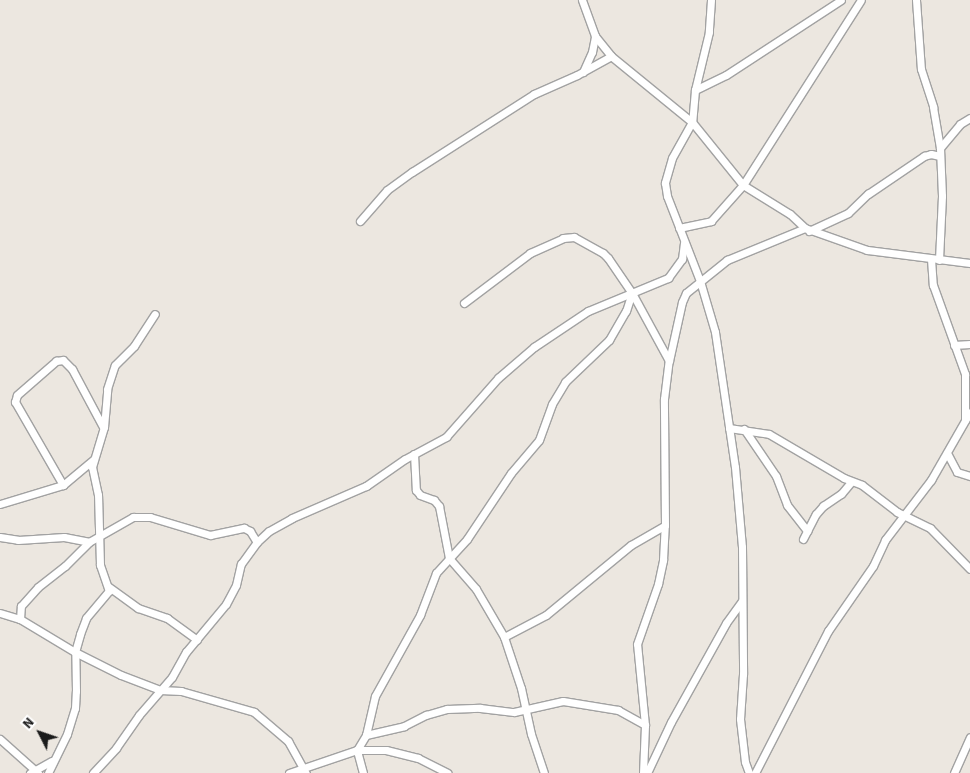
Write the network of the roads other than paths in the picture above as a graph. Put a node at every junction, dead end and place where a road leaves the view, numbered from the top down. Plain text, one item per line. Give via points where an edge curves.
1 (582, 0) edge
2 (711, 0) edge
3 (841, 0) edge
4 (861, 0) edge
5 (916, 0) edge
6 (595, 36) junction
7 (610, 56) junction
8 (582, 72) junction
9 (694, 90) junction
10 (970, 118) edge
11 (692, 122) junction
12 (940, 152) junction
13 (743, 185) junction
14 (360, 221) dead end
15 (678, 228) junction
16 (807, 229) junction
17 (684, 242) junction
18 (931, 259) junction
19 (939, 260) junction
20 (970, 262) edge
21 (700, 281) junction
22 (632, 293) junction
23 (464, 303) dead end
24 (155, 314) dead end
25 (970, 344) edge
26 (954, 345) junction
27 (669, 361) junction
28 (970, 412) edge
29 (965, 420) junction
30 (104, 427) junction
31 (729, 428) junction
32 (744, 429) junction
33 (947, 453) junction
34 (414, 454) junction
35 (92, 461) junction
36 (970, 476) edge
37 (850, 482) junction
38 (63, 485) junction
39 (0, 504) edge
40 (905, 516) junction
41 (665, 525) junction
42 (807, 531) junction
43 (0, 537) edge
44 (98, 537) junction
45 (803, 539) dead end
46 (89, 542) junction
47 (257, 542) junction
48 (448, 558) junction
49 (970, 568) edge
50 (109, 587) junction
51 (742, 601) junction
52 (0, 612) edge
53 (20, 619) junction
54 (504, 636) junction
55 (197, 640) junction
56 (75, 652) junction
57 (160, 690) junction
58 (527, 710) junction
59 (645, 726) junction
60 (366, 735) junction
61 (970, 737) edge
62 (0, 739) edge
63 (357, 750) junction
64 (52, 761) junction
65 (304, 771) edge
66 (34, 772) edge
67 (48, 773) edge
68 (93, 773) edge
69 (289, 773) edge
70 (363, 773) edge
71 (447, 773) edge
72 (544, 773) edge
73 (643, 773) edge
74 (647, 773) edge
75 (749, 773) edge
76 (755, 773) edge
77 (954, 773) edge

1 - 6 street
2 - 9 street via 709,32
3 - 9 street via 726,75
4 - 13 street
5 - 12 street via 921,69 933,107
6 - 7 street
6 - 8 street via 592,52
7 - 8 street
7 - 11 street
8 - 14 street via 534,94 412,172 387,190
9 - 11 street
10 - 12 street via 960,124
11 - 13 street
11 - 15 street via 672,158 665,183
12 - 16 street via 924,156 868,194 848,213
12 - 19 street
13 - 15 street via 711,221
13 - 16 street via 790,214
15 - 17 street
16 - 18 street via 867,250
16 - 21 street via 727,260
17 - 21 street
17 - 22 street via 682,259 668,278
18 - 19 street
18 - 26 street via 933,285
19 - 20 street
21 - 27 street via 686,292 683,299
21 - 31 street via 715,332
22 - 23 street via 603,253 583,240 569,236 530,253
22 - 27 street
22 - 34 street via 580,315 534,347 498,378 446,437
22 - 48 street via 626,311 609,340 565,382 552,404 539,440 511,473 467,539
24 - 30 street via 134,346 112,370 106,394
25 - 26 street
26 - 29 street via 965,374
27 - 41 street via 663,411
28 - 29 street
29 - 33 street
30 - 35 street
30 - 38 street via 72,369 63,360 56,362 17,395 15,402
31 - 32 street
31 - 51 street via 742,547
32 - 37 street via 770,434
32 - 42 street via 776,476 787,505
33 - 36 street via 957,472
33 - 40 street
34 - 47 street via 366,486 273,528
34 - 48 street via 416,490 440,506
35 - 38 street
35 - 44 street via 98,495
37 - 40 street via 862,485
37 - 42 street via 841,494 823,506
38 - 39 street
40 - 49 street via 930,528
40 - 76 street via 881,546 868,573 828,631
41 - 54 street via 631,545 546,615
41 - 59 street via 658,584 637,644
42 - 45 street
43 - 46 street via 18,540 64,537
44 - 46 street
44 - 47 street via 137,516 210,535 244,528
44 - 50 street via 100,565
46 - 53 street via 28,597 19,610
47 - 55 street via 239,568 231,596
48 - 54 street via 476,589
48 - 60 street via 436,573 420,615 380,684
50 - 55 street via 138,608 166,618
50 - 56 street via 85,620
51 - 74 street via 726,623 671,722
51 - 75 street via 740,719
52 - 53 street
53 - 56 street
54 - 58 street
55 - 57 street
56 - 57 street
56 - 64 street via 75,708 67,734
57 - 65 street via 182,691 254,712 288,741
57 - 68 street
58 - 59 street via 572,701 618,710
58 - 60 street via 447,708 404,726
58 - 72 street
59 - 73 street
60 - 63 street
61 - 77 street
62 - 66 street
63 - 65 street
63 - 70 street
63 - 71 street via 403,753
64 - 66 street
64 - 67 street
65 - 69 street

